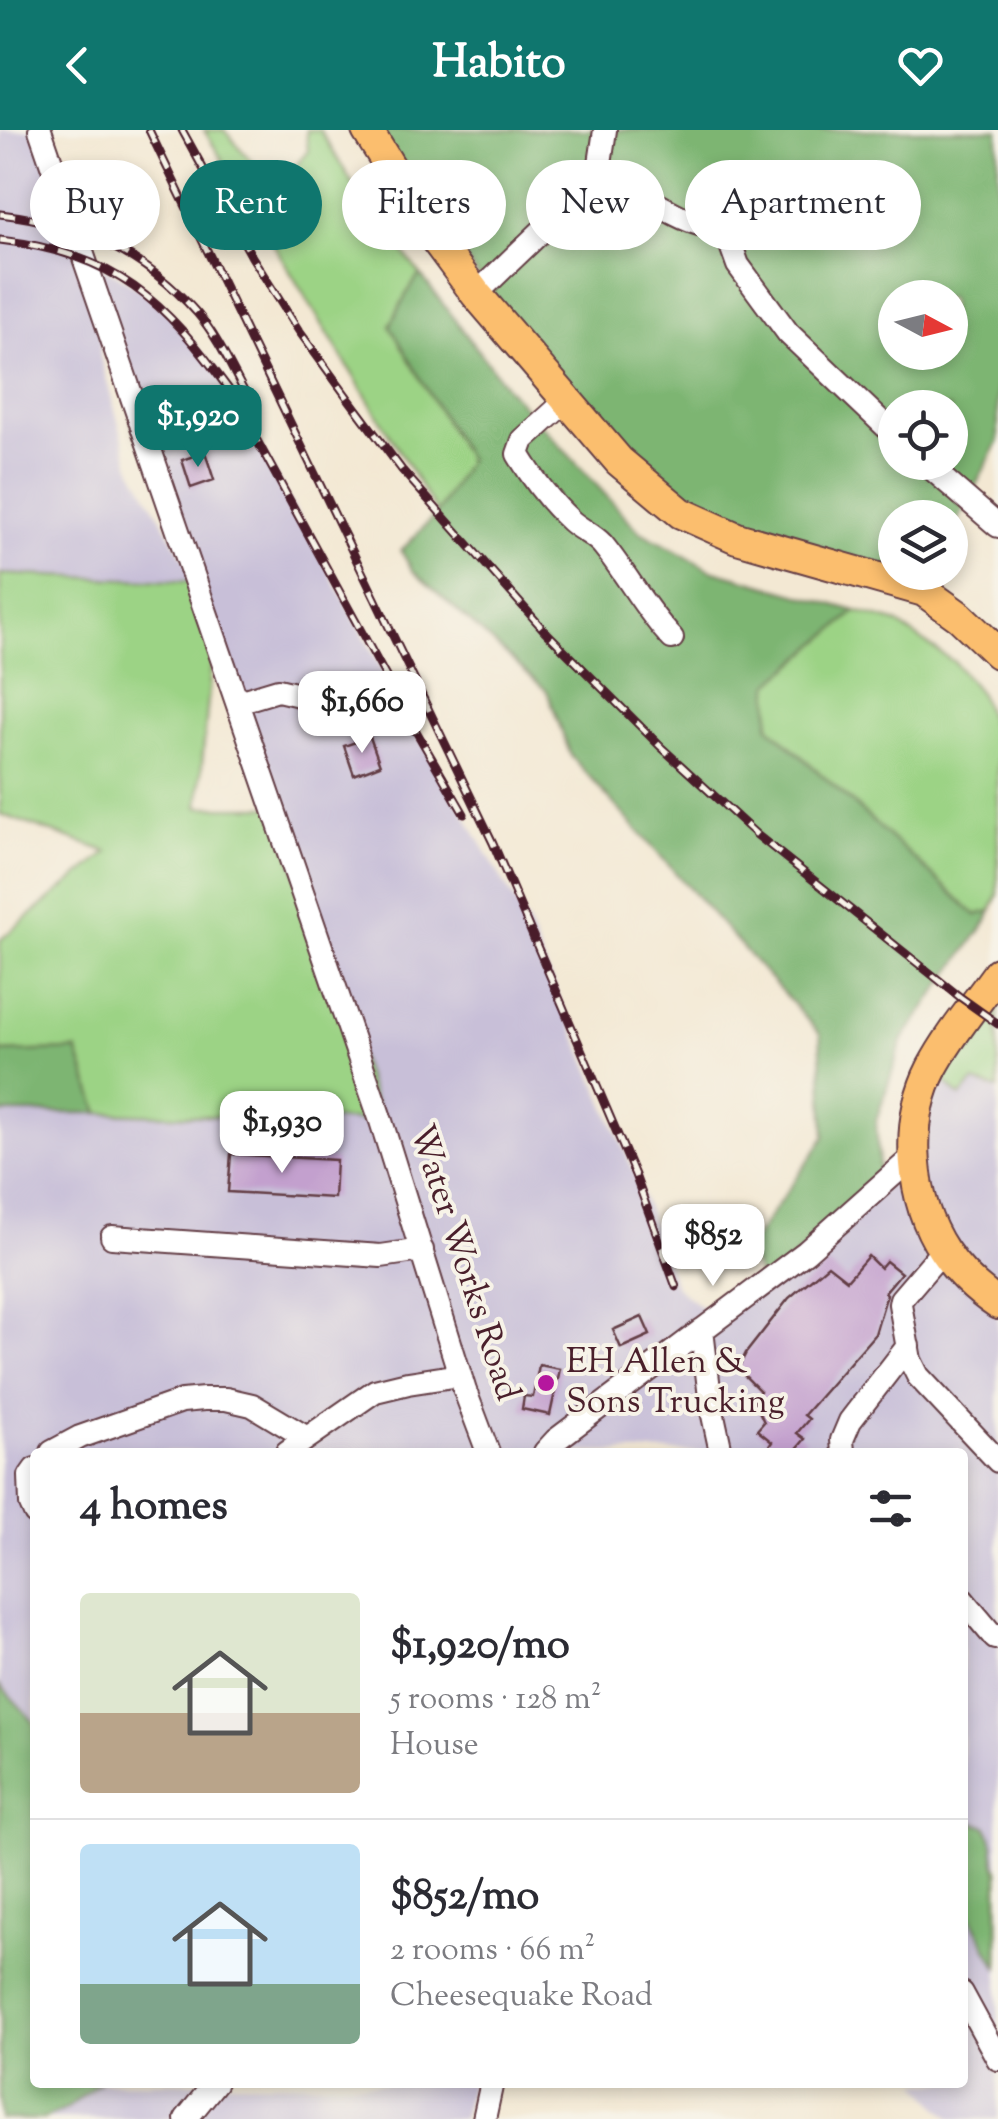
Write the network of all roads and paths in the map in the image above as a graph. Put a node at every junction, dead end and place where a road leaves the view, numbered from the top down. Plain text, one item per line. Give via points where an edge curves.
1 (40, 130) edge
2 (367, 130) edge
3 (605, 130) edge
4 (601, 160) edge
5 (526, 246) edge
6 (732, 250) edge
7 (476, 294) junction
8 (567, 400) junction
9 (878, 419) edge
10 (945, 480) edge
11 (998, 526) edge
12 (672, 638) dead end
13 (998, 653) edge
14 (321, 696) dead end
15 (238, 702) junction
16 (998, 973) edge
17 (914, 1156) junction
18 (112, 1236) dead end
19 (422, 1250) junction
20 (943, 1250) junction
21 (998, 1304) edge
22 (702, 1330) junction
23 (908, 1346) junction
24 (460, 1375) junction
25 (307, 1438) junction
26 (60, 1448) edge
27 (293, 1448) edge
28 (487, 1448) edge
29 (552, 1448) edge
30 (720, 1448) edge
31 (843, 1448) edge
32 (998, 1461) edge
33 (968, 1606) edge
34 (998, 1636) edge
35 (968, 2004) edge
36 (998, 2059) edge
37 (211, 2088) edge
38 (491, 2088) edge
39 (186, 2119) edge
40 (484, 2119) edge

1 - 15 street, Water Works Road
2 - 7 main road
3 - 4 street
5 - 7 street
6 - 9 street via 788,333
7 - 8 main road
8 - 12 street via 523,440 518,454 540,490 593,534
8 - 13 main road via 619,461 681,513 737,538 924,591
10 - 11 street
14 - 15 street via 278,690
15 - 19 street, Water Works Road
16 - 17 main road via 932,1068 917,1110
17 - 20 main road via 920,1196
17 - 22 street via 806,1252
18 - 19 street via 381,1256
19 - 24 street, Water Works Road
20 - 21 main road
20 - 23 street via 901,1299
22 - 29 street
22 - 30 street
23 - 31 street via 850,1421
23 - 32 street via 918,1376
24 - 25 street via 374,1391
24 - 28 street, Water Works Road
25 - 26 street via 252,1404 204,1399 182,1401
25 - 27 street
33 - 34 street
35 - 36 street
37 - 39 street
38 - 40 street

